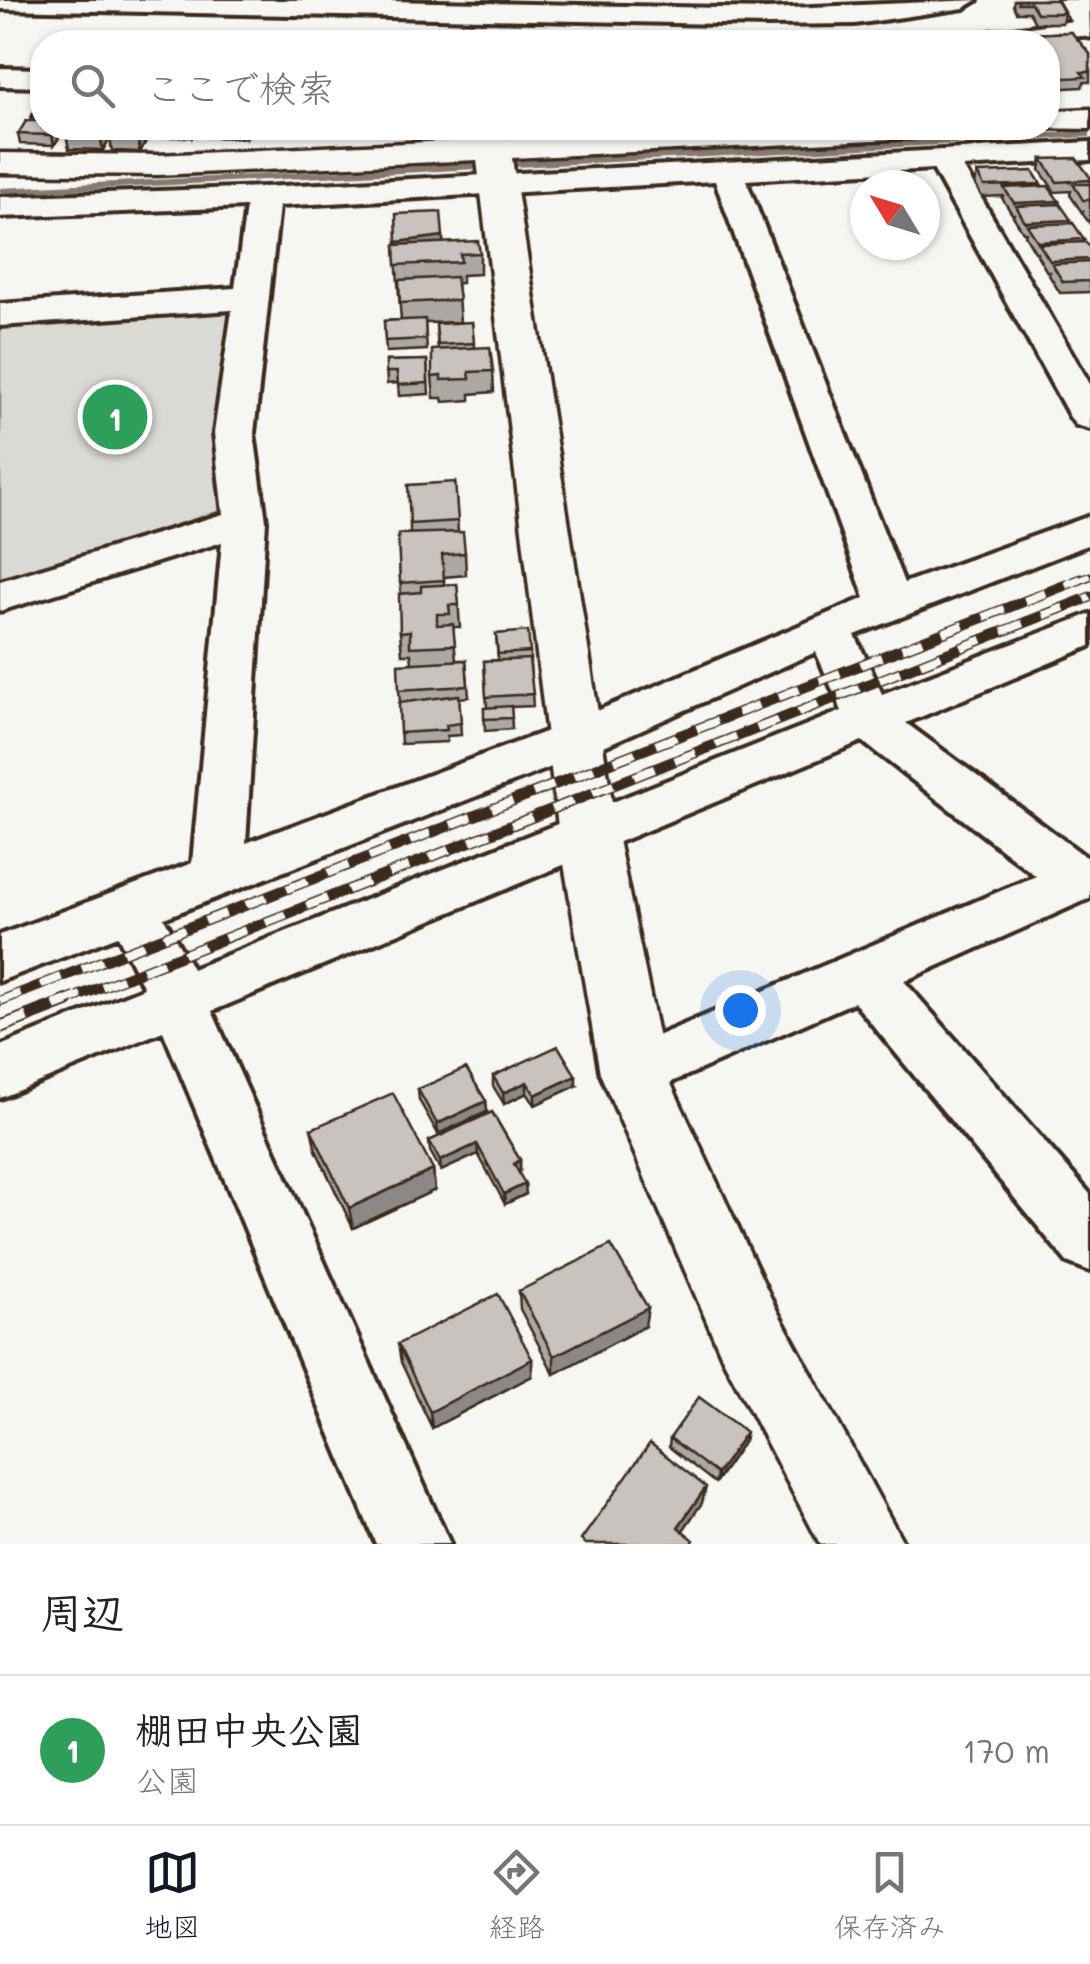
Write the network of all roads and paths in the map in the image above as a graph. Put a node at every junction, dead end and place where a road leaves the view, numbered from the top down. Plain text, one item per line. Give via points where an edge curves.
1 (964, 0) edge
2 (1074, 0) edge
3 (0, 1) edge
4 (23, 1) edge
5 (164, 2) edge
6 (920, 3) edge
7 (320, 4) edge
8 (470, 5) edge
9 (620, 7) edge
10 (766, 9) edge
11 (1090, 28) edge
12 (1060, 32) edge
13 (0, 78) edge
14 (30, 78) edge
15 (1090, 119) edge
16 (1060, 120) edge
17 (712, 140) edge
18 (1090, 151) edge
19 (494, 153) edge
20 (942, 158) junction
21 (0, 164) edge
22 (727, 170) junction
23 (264, 198) junction
24 (0, 207) edge
25 (251, 298) junction
26 (0, 315) edge
27 (1090, 417) edge
28 (246, 520) junction
29 (1090, 529) edge
30 (0, 596) edge
31 (890, 606) junction
32 (828, 628) junction
33 (1090, 629) edge
34 (871, 722) junction
35 (578, 738) junction
36 (588, 835) junction
37 (217, 876) junction
38 (1085, 884) edge
39 (132, 908) junction
40 (0, 958) edge
41 (864, 974) junction
42 (180, 1000) junction
43 (0, 1072) edge
44 (633, 1073) junction
45 (1090, 1241) edge
46 (399, 1539) edge
47 (864, 1544) edge

1 - 6 street
2 - 11 street
3 - 4 street
4 - 5 street
5 - 7 street
6 - 10 street via 855,16
7 - 8 street
8 - 9 street
9 - 10 street
11 - 12 street
13 - 14 street
15 - 16 street
17 - 19 street
18 - 20 street
19 - 21 street
19 - 22 street
19 - 23 street
19 - 35 street
20 - 22 street
20 - 27 street
22 - 31 street
23 - 24 street
23 - 25 street
25 - 26 street
25 - 28 street via 234,433
28 - 30 street
28 - 37 street
29 - 31 street
31 - 32 street
32 - 34 street
32 - 35 street
33 - 34 street
34 - 36 street
34 - 38 street
35 - 36 street
35 - 37 street
36 - 42 street
36 - 44 street
37 - 39 street
38 - 41 street
39 - 40 street
39 - 42 street
41 - 44 street
41 - 45 street
42 - 43 street
42 - 46 street
44 - 47 street via 749,1333

